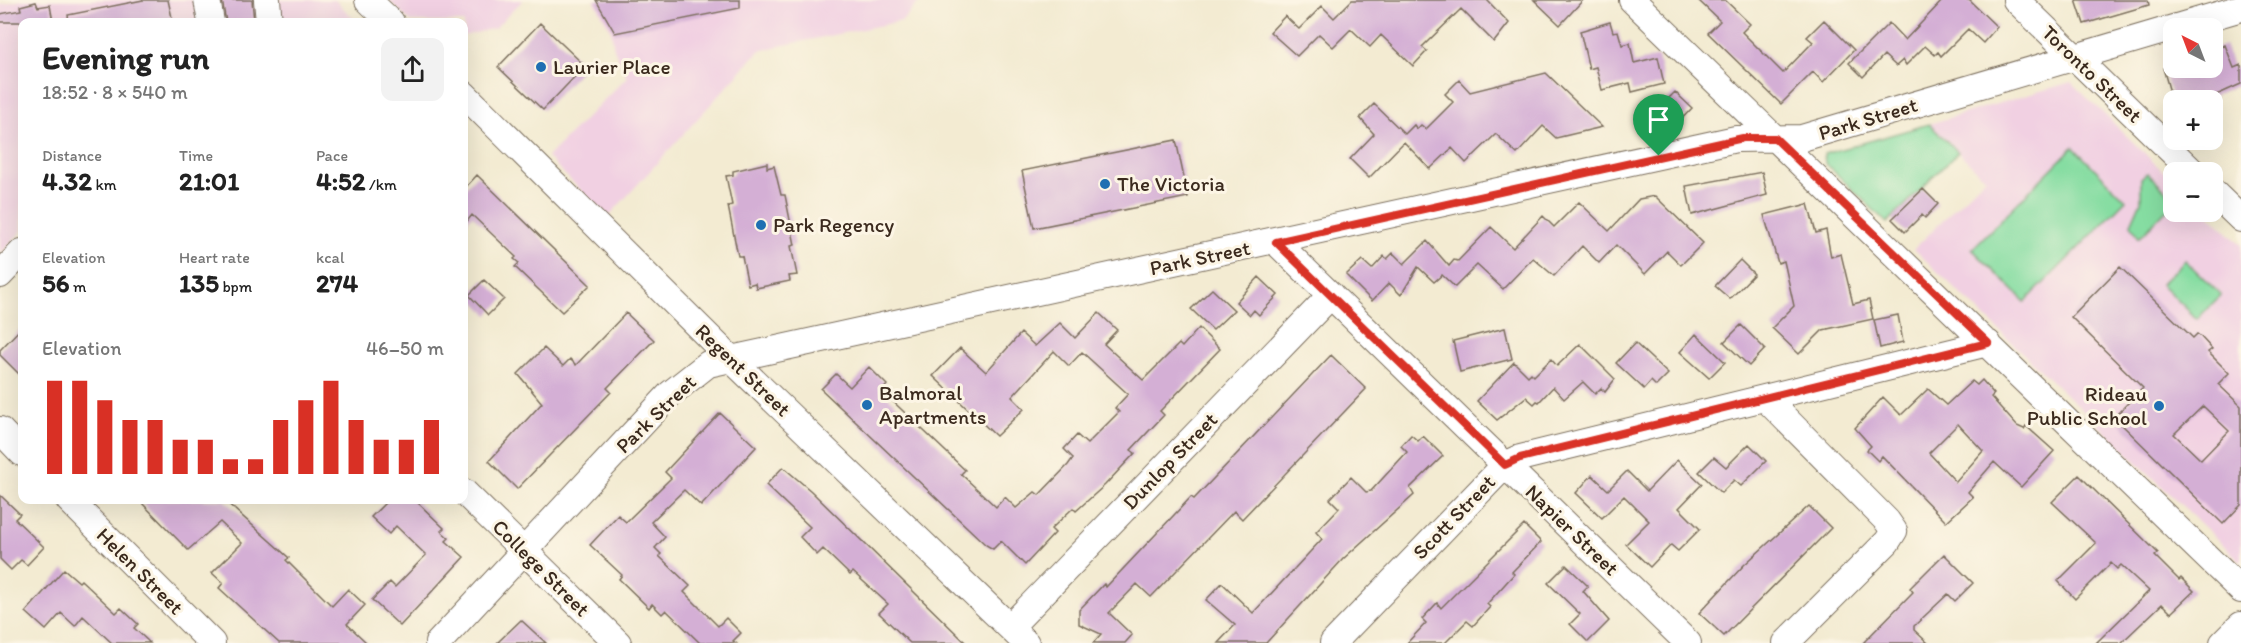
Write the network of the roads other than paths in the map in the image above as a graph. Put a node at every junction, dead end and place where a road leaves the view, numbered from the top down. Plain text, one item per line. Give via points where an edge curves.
1 (207, 0) edge
2 (267, 0) edge
3 (368, 0) edge
4 (1632, 0) edge
5 (2016, 0) edge
6 (2241, 8) edge
7 (210, 18) edge
8 (269, 18) edge
9 (387, 18) edge
10 (2074, 57) junction
11 (468, 98) edge
12 (1775, 138) junction
13 (2183, 162) edge
14 (2223, 202) edge
15 (2241, 219) edge
16 (1276, 242) junction
17 (18, 256) edge
18 (0, 275) edge
19 (1331, 295) junction
20 (1988, 343) junction
21 (730, 359) junction
22 (1765, 398) junction
23 (0, 430) edge
24 (18, 449) edge
25 (1505, 465) junction
26 (468, 496) edge
27 (73, 504) edge
28 (524, 551) junction
29 (2241, 590) edge
30 (2241, 625) edge
31 (1018, 635) edge
32 (212, 643) edge
33 (438, 643) edge
34 (618, 643) edge
35 (1333, 643) edge
36 (1688, 643) edge
37 (1786, 643) edge
38 (2223, 643) edge

1 - 7 street
2 - 8 street
3 - 9 street
4 - 12 street
5 - 10 street, Toronto Street
6 - 10 street, Park Street
10 - 12 street, Park Street via 1803,138
10 - 13 street, Toronto Street
11 - 21 street, Regent Street
12 - 16 street, Park Street via 1736,139
12 - 20 street
14 - 15 street
16 - 19 street, Napier Street
16 - 21 street, Park Street
17 - 18 street
19 - 25 street, Napier Street
19 - 31 street, Dunlop Street
20 - 22 street, Scott Street
20 - 29 street
21 - 28 street, Park Street via 708,364 670,394
21 - 31 street, Regent Street
22 - 25 street, Scott Street via 1520,458
22 - 37 street via 1894,531
23 - 24 street
25 - 35 street, Scott Street
25 - 36 street, Napier Street
26 - 28 street, College Street
27 - 32 street, Helen Street
28 - 33 street, Park Street
28 - 34 street, College Street
30 - 38 street

